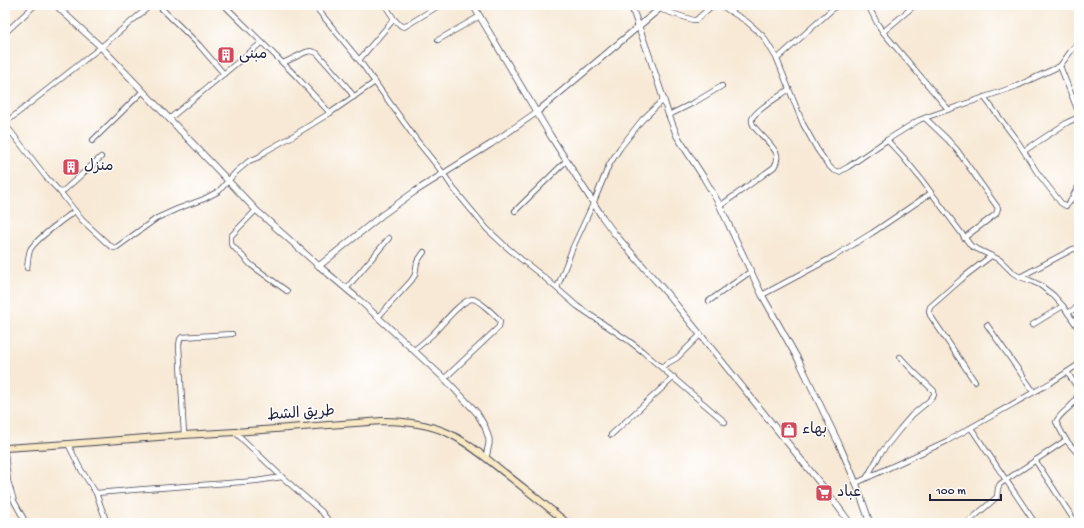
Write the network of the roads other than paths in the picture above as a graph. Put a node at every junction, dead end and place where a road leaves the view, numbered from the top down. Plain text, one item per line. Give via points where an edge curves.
1 (35, 5) edge
2 (56, 5) edge
3 (151, 5) edge
4 (158, 5) edge
5 (224, 5) edge
6 (314, 5) edge
7 (385, 5) edge
8 (440, 5) edge
9 (472, 5) edge
10 (632, 5) edge
11 (713, 5) edge
12 (720, 5) edge
13 (837, 5) edge
14 (868, 5) edge
15 (915, 5) edge
16 (662, 7) edge
17 (480, 16) junction
18 (394, 19) junction
19 (639, 26) junction
20 (883, 32) junction
21 (5, 33) edge
22 (438, 40) dead end
23 (1079, 40) edge
24 (261, 43) junction
25 (101, 47) junction
26 (777, 59) junction
27 (359, 60) junction
28 (283, 63) junction
29 (1060, 66) junction
30 (224, 74) junction
31 (375, 82) junction
32 (722, 86) dead end
33 (789, 89) junction
34 (143, 91) junction
35 (354, 97) junction
36 (984, 97) junction
37 (664, 99) junction
38 (948, 109) junction
39 (537, 112) junction
40 (330, 113) junction
41 (669, 115) junction
42 (1079, 115) edge
43 (925, 118) junction
44 (169, 120) junction
45 (5, 124) edge
46 (887, 140) junction
47 (92, 141) dead end
48 (1024, 151) junction
49 (101, 157) dead end
50 (566, 161) junction
51 (443, 173) junction
52 (228, 181) junction
53 (1079, 186) edge
54 (61, 193) junction
55 (931, 193) junction
56 (593, 204) junction
57 (720, 206) junction
58 (256, 210) junction
59 (75, 211) junction
60 (515, 211) dead end
61 (389, 238) dead end
62 (964, 238) junction
63 (1079, 248) edge
64 (424, 252) dead end
65 (991, 256) junction
66 (319, 266) junction
67 (28, 268) dead end
68 (750, 272) junction
69 (1020, 277) junction
70 (558, 288) junction
71 (346, 289) junction
72 (287, 291) dead end
73 (762, 296) junction
74 (709, 301) dead end
75 (1063, 306) junction
76 (1079, 306) edge
77 (1068, 313) junction
78 (378, 317) junction
79 (987, 325) dead end
80 (1032, 325) dead end
81 (1079, 329) edge
82 (232, 334) dead end
83 (700, 334) junction
84 (414, 350) junction
85 (900, 356) dead end
86 (1079, 364) edge
87 (660, 367) junction
88 (1067, 372) junction
89 (674, 377) junction
90 (445, 378) junction
91 (975, 382) dead end
92 (1034, 392) junction
93 (725, 422) dead end
94 (971, 428) junction
95 (235, 432) junction
96 (184, 435) junction
97 (611, 435) dead end
98 (1066, 440) junction
99 (68, 444) junction
100 (5, 448) edge
101 (5, 452) edge
102 (1079, 455) edge
103 (486, 457) junction
104 (1035, 460) junction
105 (282, 477) junction
106 (867, 477) junction
107 (1006, 479) junction
108 (856, 483) junction
109 (96, 493) junction
110 (26, 523) edge
111 (107, 523) edge
112 (330, 523) edge
113 (567, 523) edge
114 (850, 523) edge
115 (870, 523) edge
116 (967, 523) edge
117 (1036, 523) edge
118 (1076, 523) edge

1 - 21 street
2 - 25 street
3 - 25 street
4 - 30 street
5 - 24 street
6 - 27 street
7 - 18 street
8 - 18 street via 404,27
9 - 17 street
10 - 19 street
11 - 16 street via 696,20
12 - 26 street via 763,36
13 - 26 street
14 - 20 street
15 - 20 street
16 - 19 street
17 - 22 street
17 - 39 street
18 - 27 street
19 - 37 street
19 - 39 street
20 - 38 street
23 - 29 street
24 - 28 street
24 - 30 street
25 - 34 street
25 - 45 street
26 - 33 street
27 - 31 street
28 - 35 street via 306,52 317,53
28 - 40 street
29 - 36 street via 1017,86
29 - 42 street
30 - 44 street
31 - 35 street
31 - 51 street
32 - 41 street
33 - 46 street via 803,124 833,170 839,172 848,167
33 - 57 street via 757,112 752,119 754,128 777,156 774,168
34 - 44 street
34 - 47 street
35 - 40 street
36 - 38 street
36 - 48 street
37 - 41 street
37 - 56 street via 642,120 612,159
38 - 43 street
39 - 50 street
39 - 51 street
40 - 52 street via 251,160
41 - 57 street via 678,136
42 - 48 street
43 - 46 street
43 - 62 street via 957,150 998,208 996,214
44 - 52 street
45 - 54 street
46 - 55 street
48 - 53 street via 1061,203 1066,206 1070,204
49 - 54 street
50 - 56 street
50 - 60 street
51 - 66 street via 382,215
51 - 70 street via 488,229
52 - 58 street
52 - 59 street via 211,196 157,218 114,248 90,228
54 - 59 street
55 - 62 street
55 - 73 street via 833,257
56 - 70 street
56 - 83 street via 614,233
57 - 68 street
58 - 66 street
58 - 72 street via 231,236 231,244 251,265
59 - 67 street via 32,247 28,255
61 - 71 street
62 - 65 street via 971,246
63 - 69 street
64 - 78 street via 414,277
65 - 69 street via 1000,260
65 - 91 street via 930,307 929,311
66 - 71 street
68 - 73 street
68 - 74 street
69 - 75 street via 1040,285
70 - 87 street via 577,306 629,341
71 - 78 street
73 - 108 street via 800,361
75 - 77 street
75 - 80 street
76 - 77 street
77 - 81 street
78 - 84 street
79 - 92 street
82 - 96 street via 180,338
83 - 87 street via 682,354
83 - 114 street
84 - 90 street
84 - 90 street via 470,299 478,301 500,320 500,325 495,331
85 - 106 street via 934,391 934,395 900,429 880,454
86 - 88 street
87 - 89 street
88 - 92 street
88 - 98 street via 1079,390 1077,398 1056,422
89 - 93 street
89 - 97 street
90 - 103 street via 477,413 485,427 490,444
92 - 94 street
94 - 106 street
94 - 107 street
95 - 96 main road, طريق الشط
95 - 103 main road, طريق الشط via 403,422 447,433
95 - 105 street
96 - 99 main road, طريق الشط
98 - 102 street
98 - 104 street
99 - 100 main road, طريق الشط
99 - 109 street
101 - 110 street via 8,481 14,501
103 - 113 main road, طريق الشط
104 - 107 street
104 - 118 street
105 - 109 street
105 - 112 street via 322,512
106 - 108 street
107 - 116 street via 998,488 997,497
107 - 117 street
108 - 115 street
109 - 111 street

